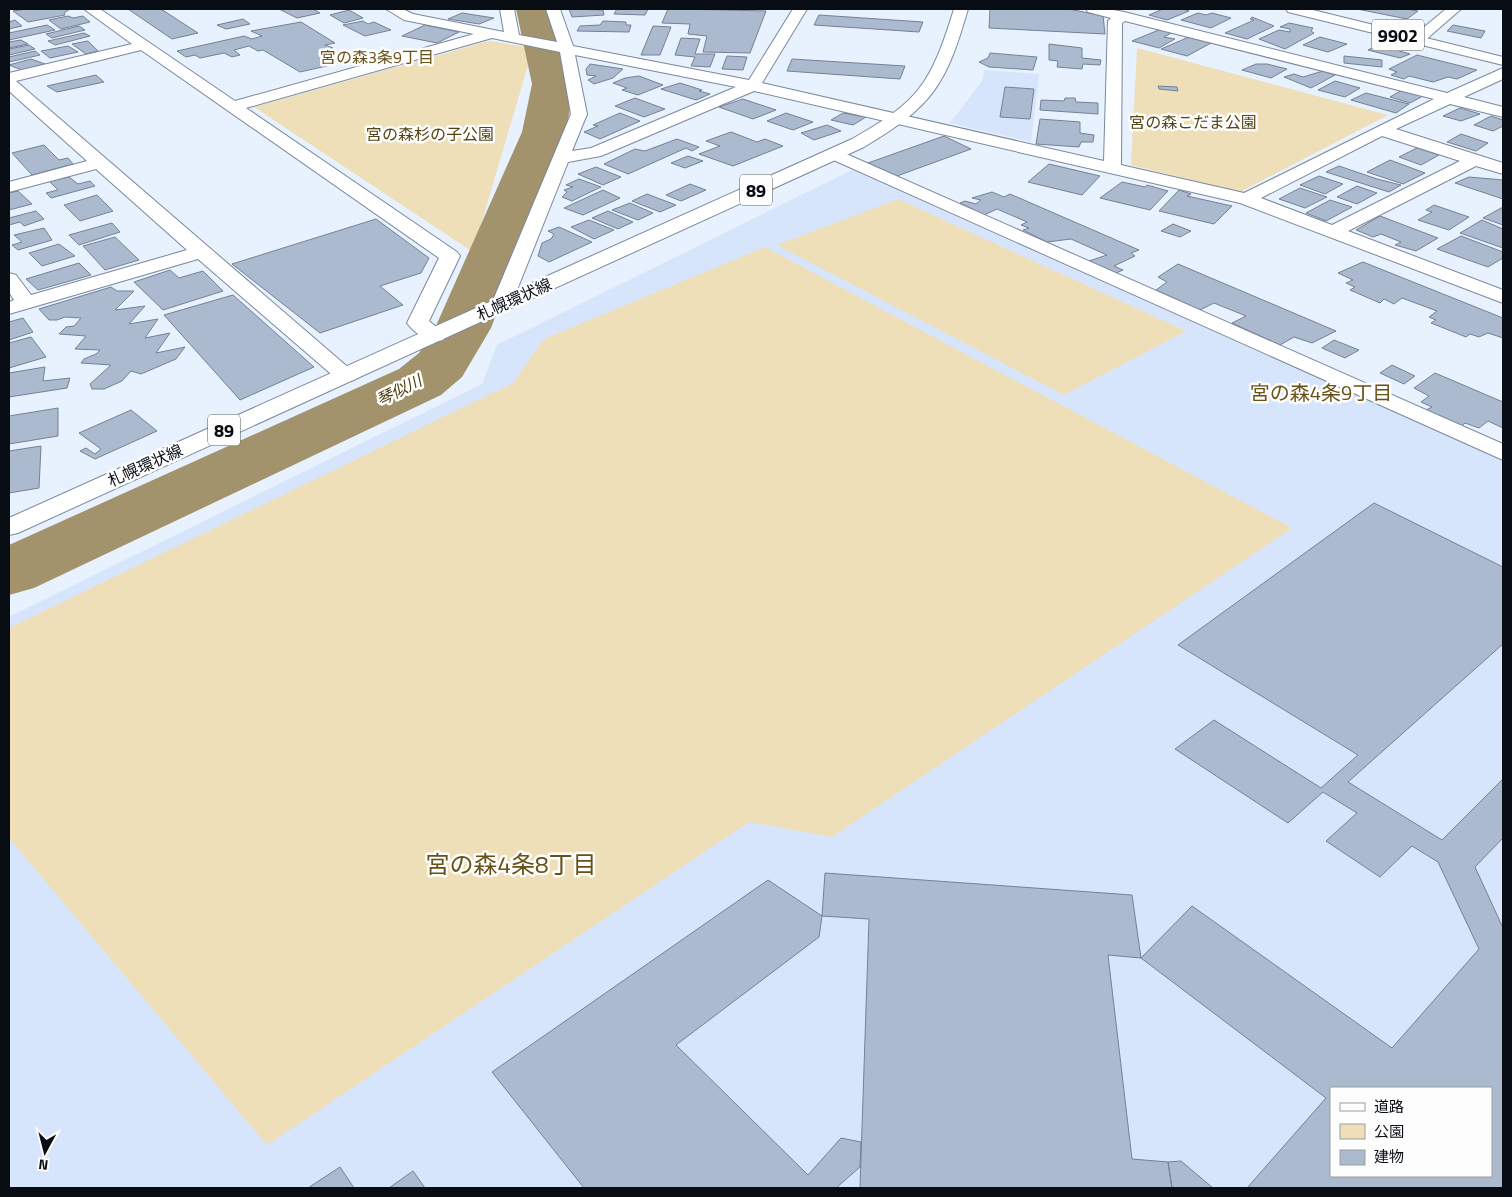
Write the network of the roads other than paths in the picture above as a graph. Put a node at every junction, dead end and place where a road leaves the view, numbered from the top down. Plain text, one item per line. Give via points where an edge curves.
1 (91, 9) edge
2 (393, 9) edge
3 (507, 9) edge
4 (553, 9) edge
5 (800, 9) edge
6 (961, 9) edge
7 (1093, 9) edge
8 (1293, 9) edge
9 (1454, 9) edge
10 (1124, 16) junction
11 (491, 33) junction
12 (519, 39) junction
13 (1417, 40) junction
14 (145, 45) junction
15 (559, 47) junction
16 (1503, 61) edge
17 (1503, 73) edge
18 (9, 78) edge
19 (9, 84) edge
20 (753, 86) junction
21 (1452, 97) junction
22 (232, 107) junction
23 (1503, 112) edge
24 (898, 118) junction
25 (1381, 130) junction
26 (835, 154) junction
27 (561, 158) junction
28 (1475, 160) junction
29 (98, 163) junction
30 (1112, 168) junction
31 (1503, 170) edge
32 (9, 187) edge
33 (1246, 200) junction
34 (1333, 232) junction
35 (201, 252) junction
36 (1503, 276) edge
37 (9, 279) edge
38 (1482, 289) junction
39 (1503, 297) edge
40 (18, 305) edge
41 (496, 307) junction
42 (437, 334) junction
43 (346, 374) junction
44 (1503, 453) edge
45 (9, 527) edge

1 - 14 street
2 - 11 street via 409,17
3 - 12 street
4 - 15 street
5 - 20 street
6 - 24 street, 札幌環状線 / 89 via 937,77 916,104
7 - 10 street
8 - 13 street, 9902
9 - 13 street
10 - 21 street
10 - 30 street via 1115,21
11 - 12 street
11 - 22 street
12 - 15 street
13 - 16 street, 9902
14 - 18 street
14 - 22 street
15 - 20 street
15 - 27 street via 580,114
17 - 21 street
19 - 29 street
20 - 24 street
20 - 27 street via 595,152
21 - 23 street
21 - 25 street
22 - 42 street via 450,256 418,323
24 - 26 street, 札幌環状線 / 89 via 879,132
24 - 30 street
25 - 28 street
25 - 33 street
26 - 41 street, 札幌環状線 / 89
26 - 44 street
27 - 41 street
28 - 31 street
28 - 34 street
29 - 32 street
29 - 35 street
30 - 33 street
33 - 34 street
34 - 38 street
35 - 40 street
35 - 43 street
36 - 38 street
37 - 40 street
38 - 39 street
41 - 42 street, 札幌環状線 / 89
42 - 43 street, 札幌環状線 / 89
43 - 45 street, 札幌環状線 / 89

